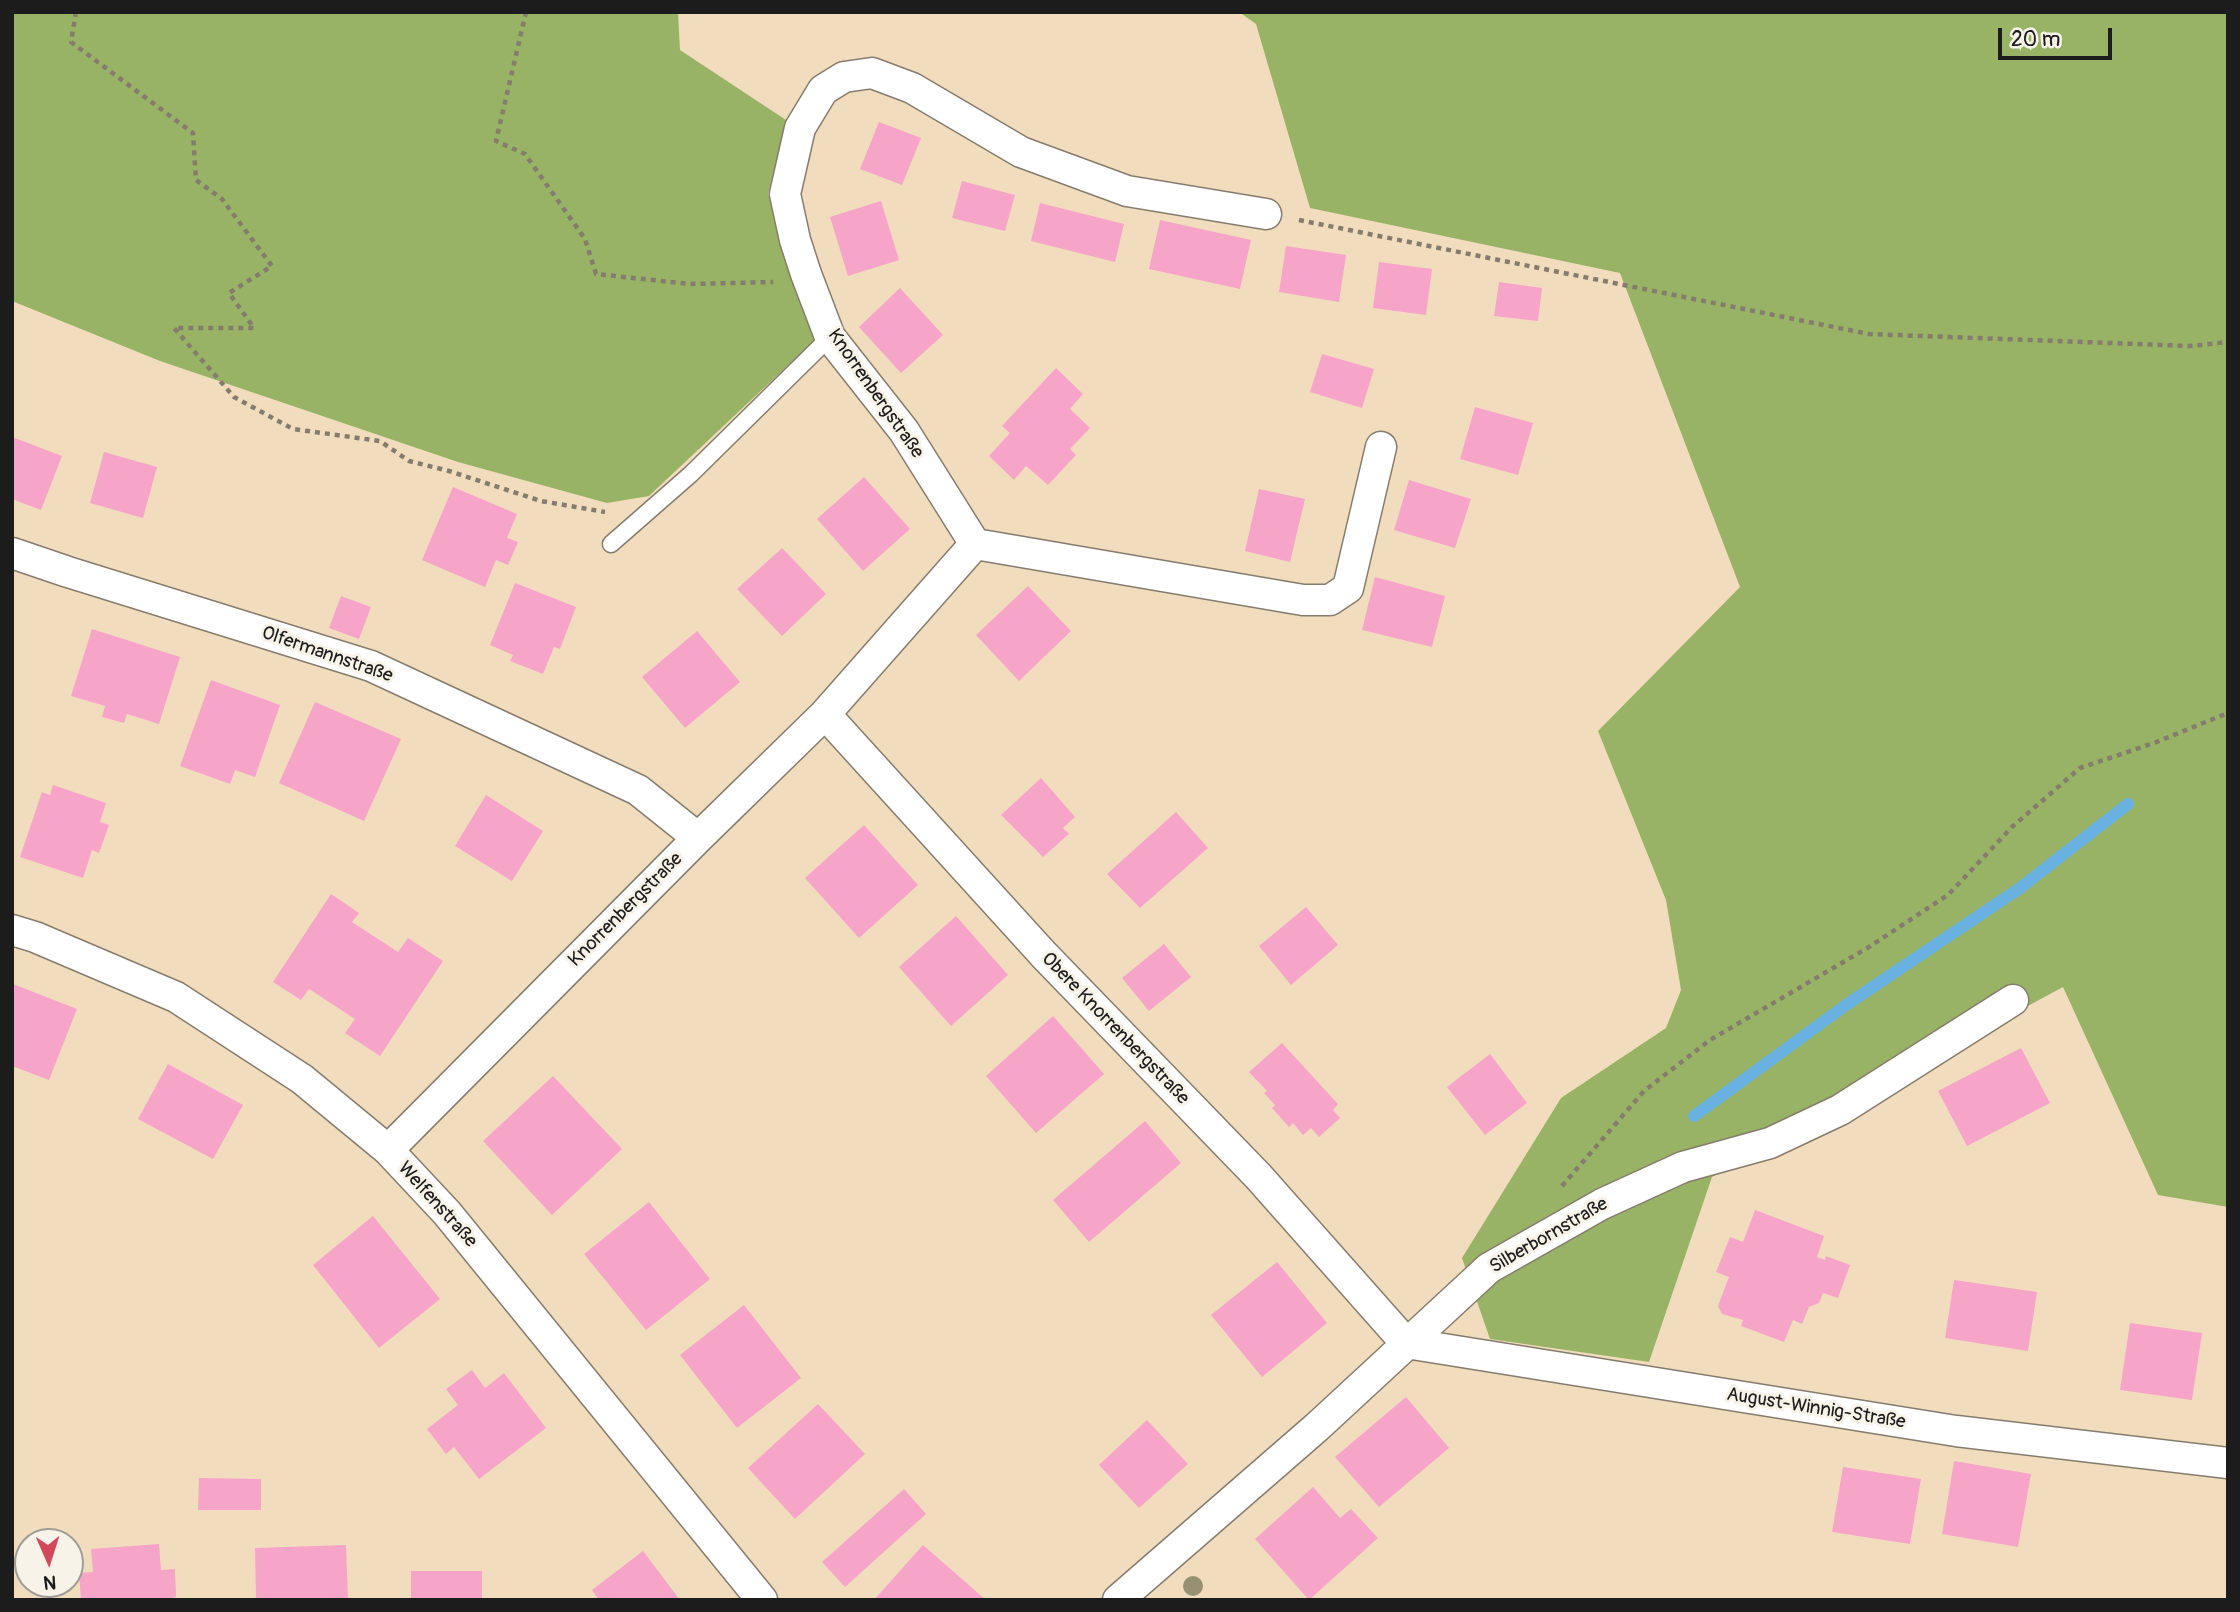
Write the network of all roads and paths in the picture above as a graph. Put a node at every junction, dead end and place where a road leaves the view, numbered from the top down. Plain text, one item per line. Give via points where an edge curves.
1 (76, 12) edge
2 (526, 12) edge
3 (1266, 214) joint
4 (776, 282) dead end
5 (830, 337) junction
6 (2228, 342) edge
7 (1381, 447) dead end
8 (654, 505) junction
9 (611, 544) dead end
10 (975, 544) junction
11 (12, 553) edge
12 (825, 713) junction
13 (2228, 713) edge
14 (698, 838) junction
15 (12, 930) edge
16 (2013, 1000) dead end
17 (388, 1150) junction
18 (1558, 1189) dead end
19 (1406, 1343) junction
20 (2228, 1463) edge
21 (762, 1600) edge
22 (1118, 1600) edge

1 - 8 path via 71,42 193,133 196,180 222,199 272,266 229,293 254,328 174,327 234,397 293,429 380,441 409,461 541,500 605,512
2 - 4 path via 496,141 525,154 585,239 596,274 690,284
3 - 5 street, Knorrenbergstraße via 1126,191 1021,152 912,88 872,73 844,77 823,90 800,128 785,194 795,240
3 - 6 path via 1869,334 2190,346
5 - 8 lane
5 - 10 street, Knorrenbergstraße via 904,431
7 - 10 street via 1349,588 1330,600 1303,600
8 - 9 lane
10 - 12 street, Knorrenbergstraße
11 - 14 street, Olfermannstraße via 370,666 638,790
12 - 14 street, Knorrenbergstraße
12 - 19 street, Obere Knorrenbergstraße via 1044,955 1258,1176
13 - 18 path via 2080,768 2012,827 1948,895 1710,1040 1644,1091
14 - 17 street, Knorrenbergstraße
15 - 17 street, Welfenstraße via 176,997 302,1079
16 - 19 street, Silberbornstraße via 1840,1110 1770,1143 1683,1167 1602,1204 1489,1268
17 - 21 street, Welfenstraße via 447,1213
19 - 20 street, August-Winnig-Straße via 1956,1431
19 - 22 street, Silberbornstraße

